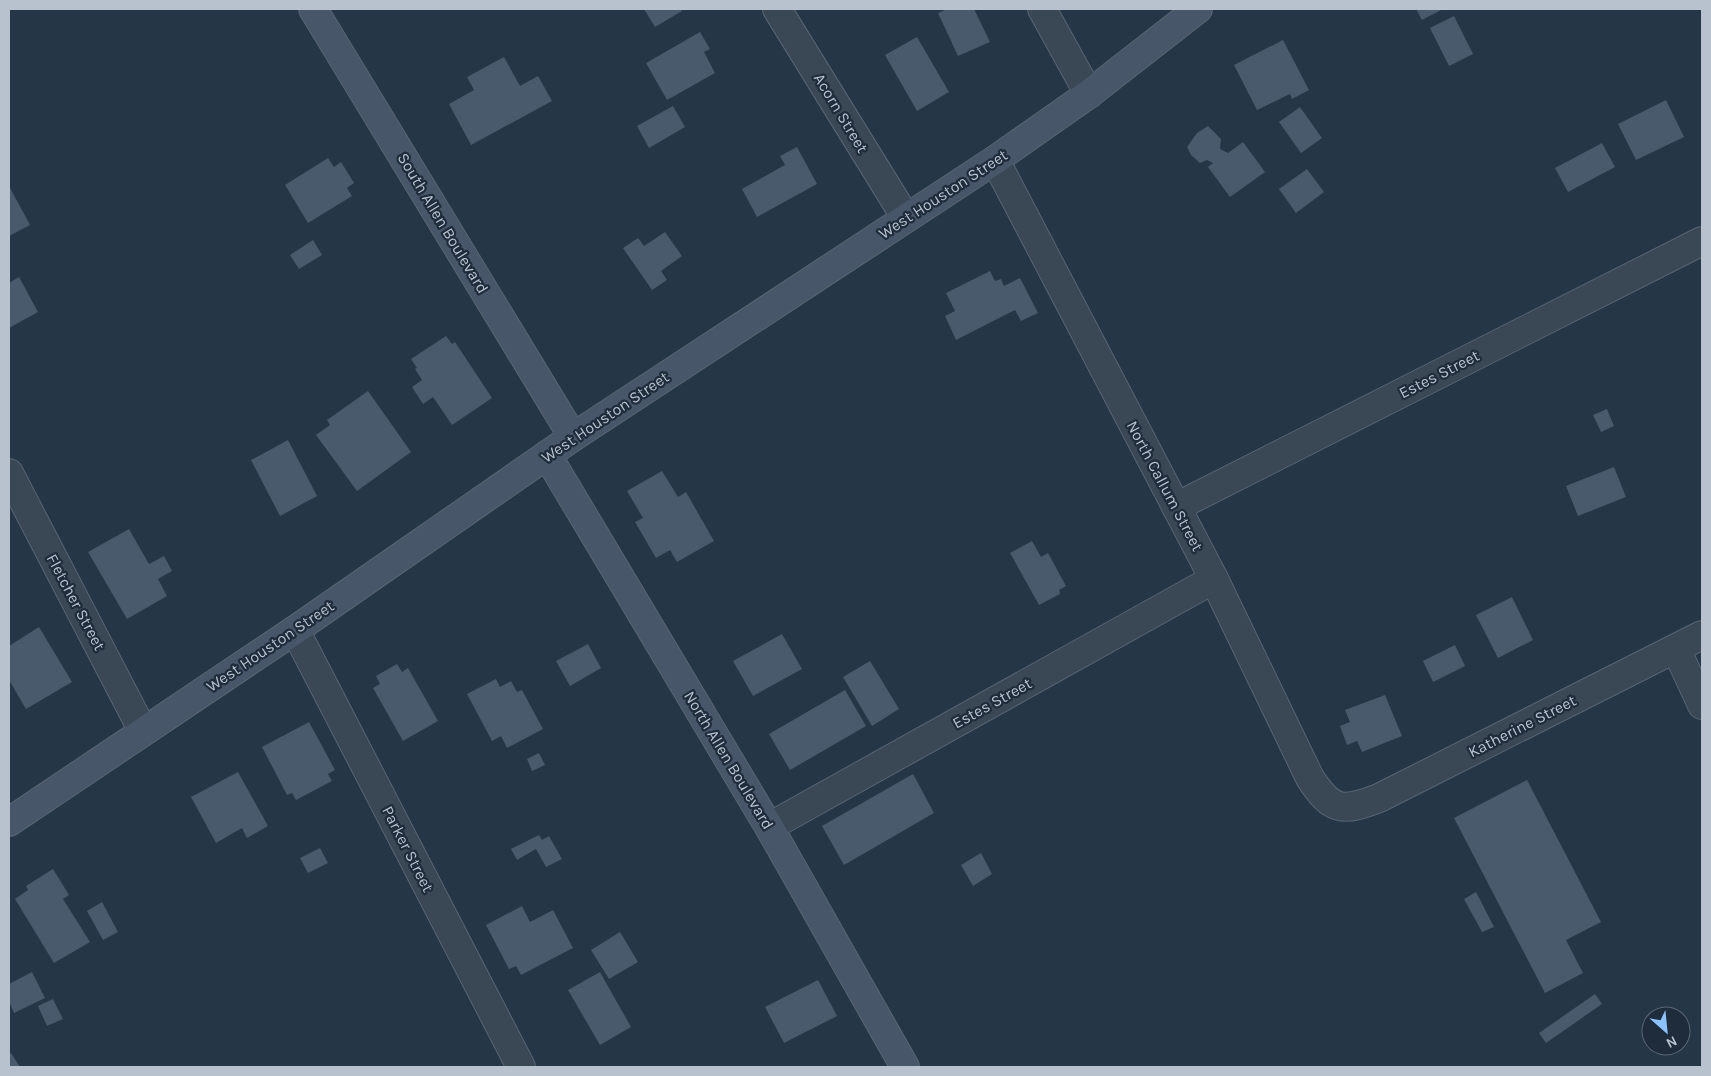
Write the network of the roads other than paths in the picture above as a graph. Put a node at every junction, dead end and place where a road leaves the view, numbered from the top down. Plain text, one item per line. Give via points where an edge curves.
1 (313, 9) edge
2 (777, 9) edge
3 (1042, 9) edge
4 (1198, 9) edge
5 (1089, 94) junction
6 (995, 160) junction
7 (906, 218) junction
8 (1702, 241) edge
9 (573, 437) junction
10 (547, 455) junction
11 (9, 473) edge
12 (1176, 507) junction
13 (1214, 579) junction
14 (295, 630) junction
15 (1702, 635) edge
16 (1676, 648) junction
17 (1702, 705) edge
18 (143, 731) junction
19 (1340, 806) joint
20 (9, 822) edge
21 (769, 827) junction
22 (521, 1067) edge
23 (905, 1067) edge

1 - 9 main road, South Allen Boulevard
2 - 7 street, Acorn Street
3 - 5 street
4 - 5 main road, West Houston Street
5 - 6 main road, West Houston Street
6 - 7 main road, West Houston Street
6 - 12 street, North Callum Street
7 - 9 main road, West Houston Street
8 - 12 street, Estes Street
9 - 10 main road, West Houston Street
10 - 14 main road, West Houston Street
10 - 21 main road, North Allen Boulevard
11 - 18 street, Fletcher Street
12 - 13 street, North Callum Street
13 - 19 street, North Callum Street via 1310,778 1321,796
13 - 21 street, Estes Street
14 - 18 main road, West Houston Street
14 - 22 street, Parker Street
15 - 16 street, Katherine Street
16 - 17 street
16 - 19 street, Katherine Street via 1379,798 1360,805
18 - 20 main road, West Houston Street
21 - 23 main road, North Allen Boulevard

